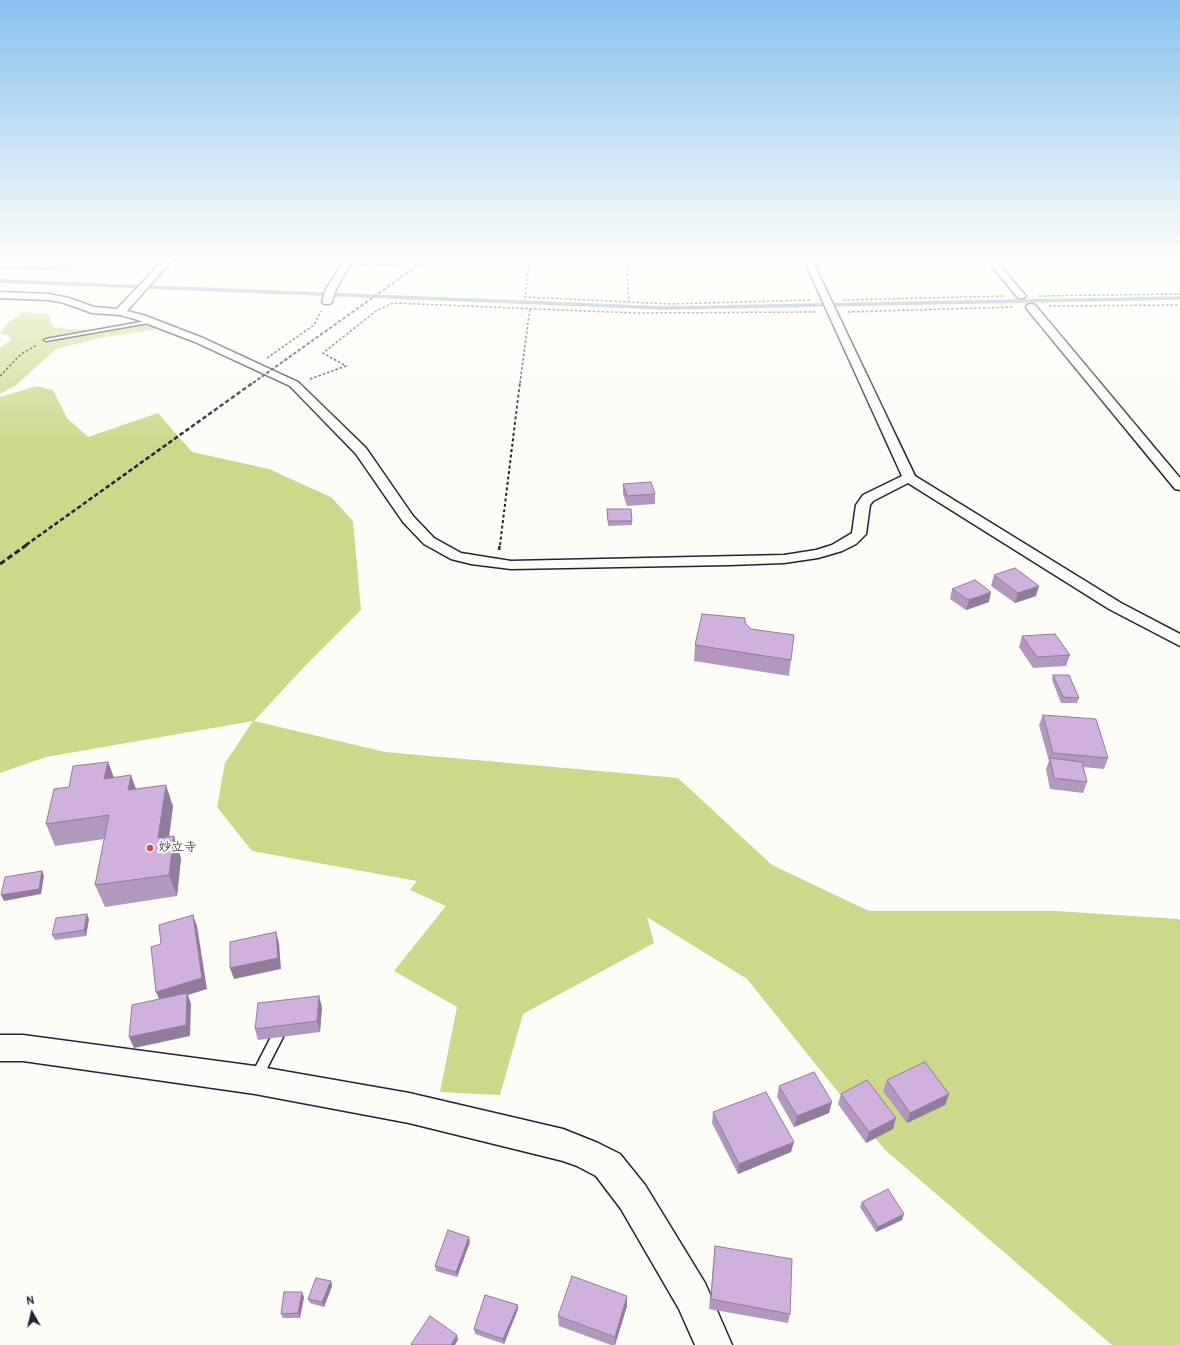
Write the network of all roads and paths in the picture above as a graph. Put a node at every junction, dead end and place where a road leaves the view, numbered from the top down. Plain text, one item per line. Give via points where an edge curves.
1 (144, 319) edge
2 (318, 319) edge
3 (366, 319) edge
4 (529, 319) edge
5 (836, 319) edge
6 (1041, 319) edge
7 (152, 321) junction
8 (46, 340) joint
9 (256, 365) junction
10 (0, 376) edge
11 (294, 384) junction
12 (909, 478) junction
13 (1180, 486) edge
14 (497, 563) junction
15 (1180, 641) edge
16 (277, 1037) edge
17 (0, 1048) edge
18 (255, 1080) junction
19 (714, 1345) edge

1 - 7 street
2 - 9 path via 314,325
3 - 11 path via 323,353 346,366
4 - 14 path
5 - 12 street
6 - 13 street
7 - 8 lane
7 - 9 street
8 - 10 path via 21,354
9 - 11 street
11 - 14 street via 361,451 408,519 429,541 456,556
12 - 14 street via 868,498 863,505 859,534 851,542 818,554 784,559 730,561 511,565
12 - 15 street via 1115,606
16 - 18 lane
17 - 18 street via 23,1048
18 - 19 street via 409,1108 563,1145 608,1165 633,1197 692,1296

